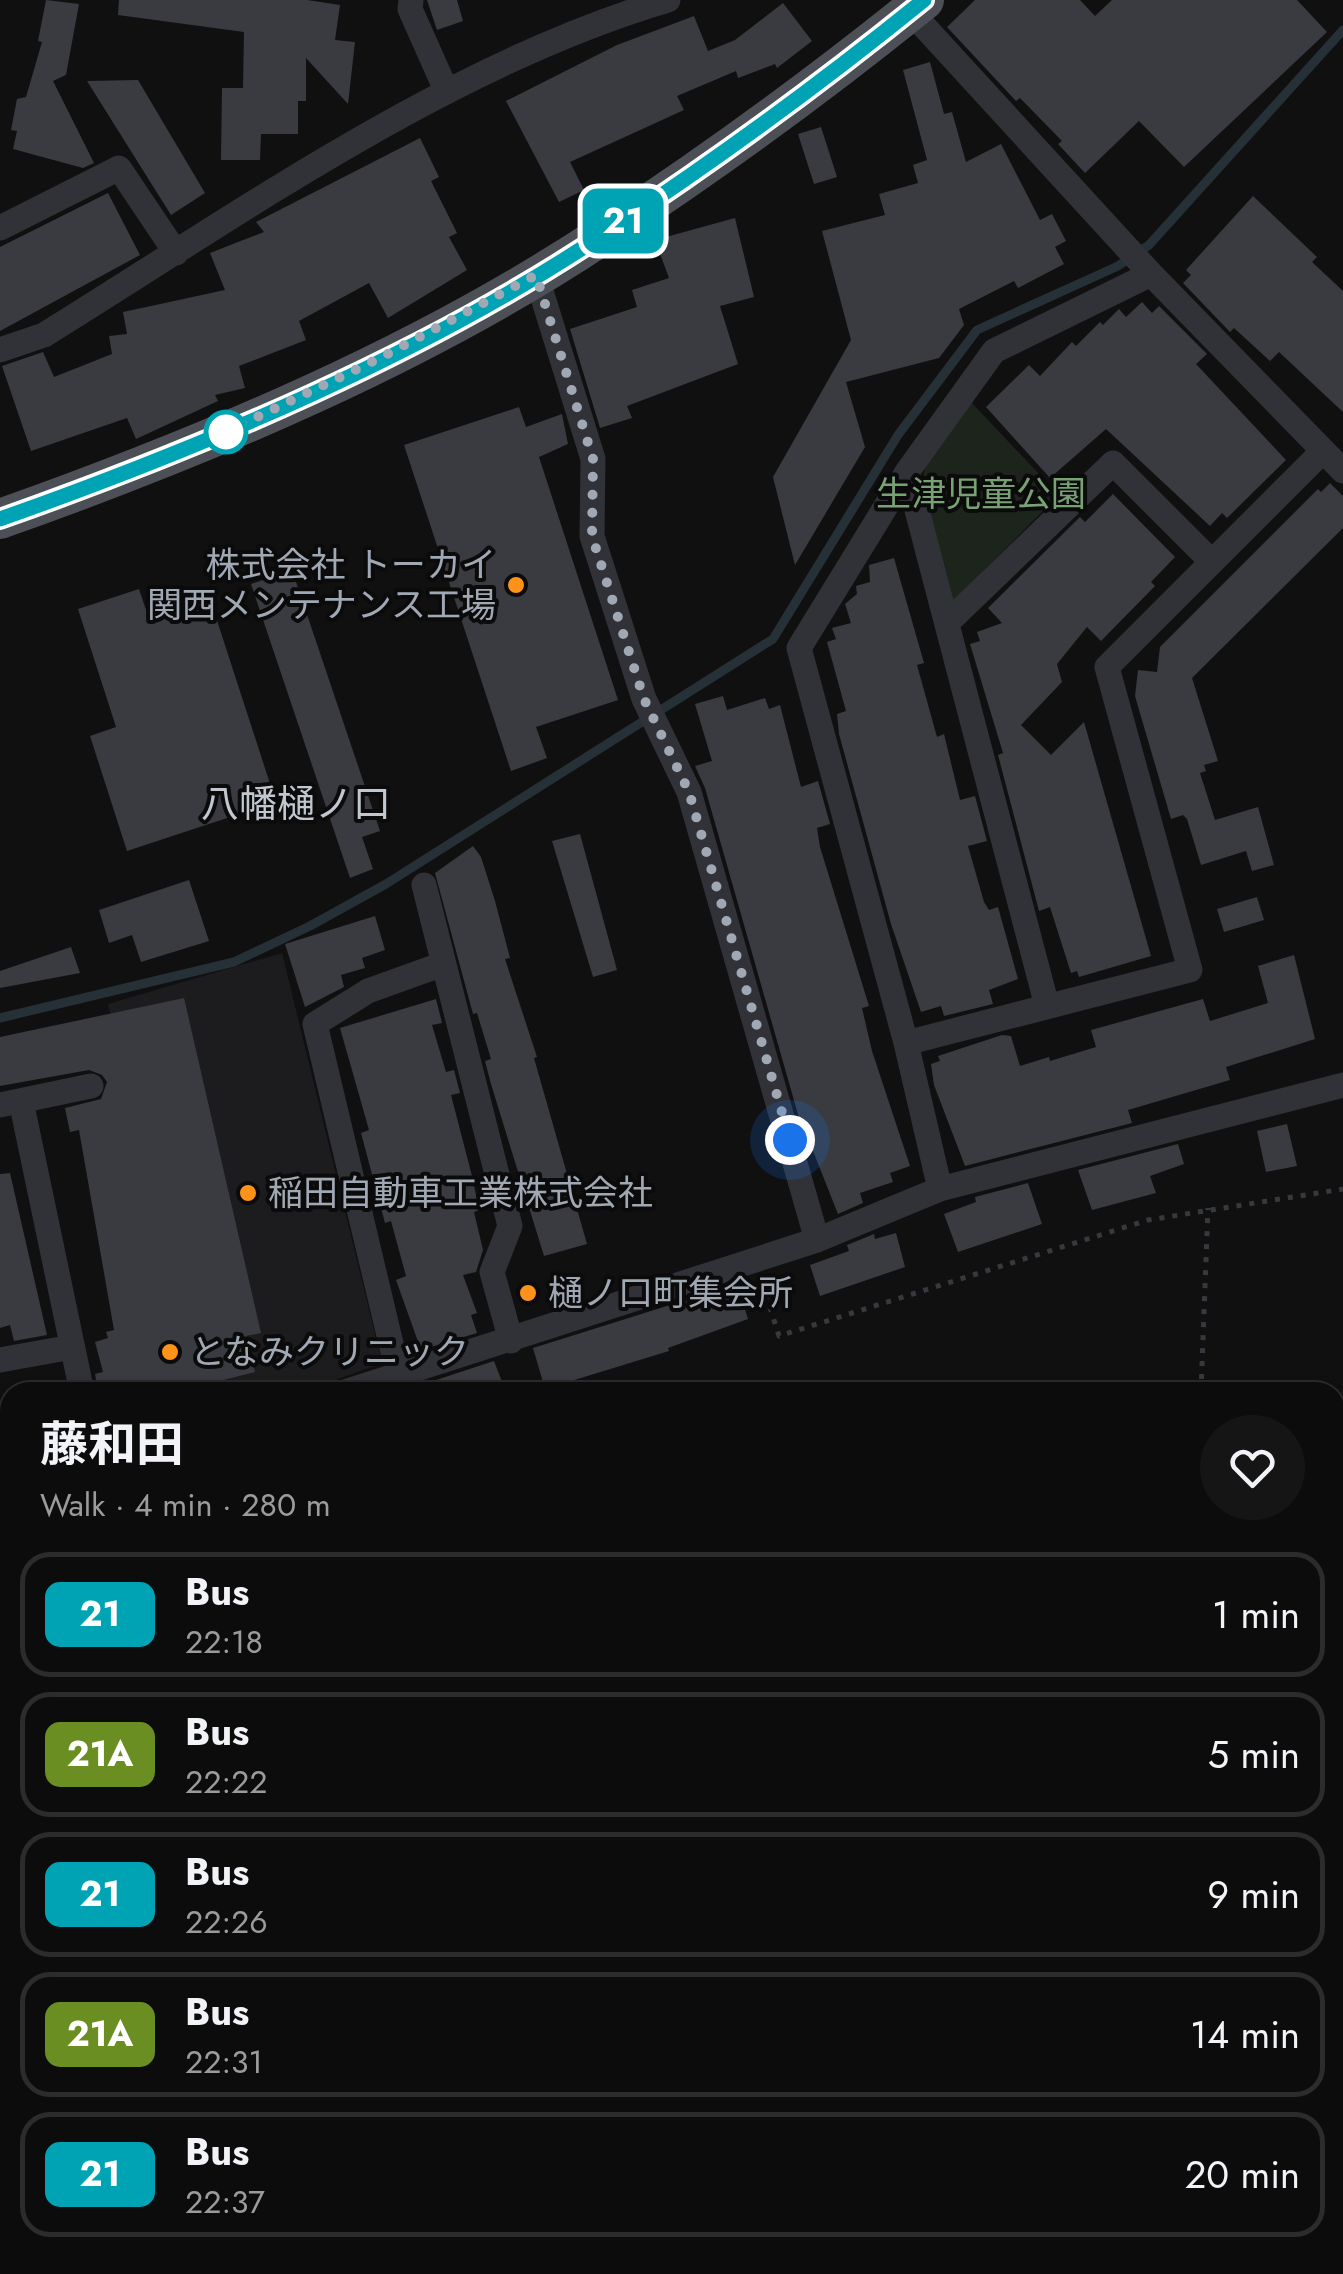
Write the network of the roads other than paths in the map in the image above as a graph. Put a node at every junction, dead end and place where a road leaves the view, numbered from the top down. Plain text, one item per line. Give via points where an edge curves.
1 (411, 0) edge
2 (668, 0) edge
3 (917, 6) edge
4 (446, 90) junction
5 (0, 228) edge
6 (176, 253) junction
7 (1151, 274) junction
8 (536, 275) junction
9 (0, 350) edge
10 (1323, 451) junction
11 (1343, 471) edge
12 (907, 472) junction
13 (0, 519) edge
14 (1212, 562) junction
15 (946, 623) junction
16 (424, 886) dead end
17 (442, 964) junction
18 (1047, 1006) junction
19 (906, 1043) junction
20 (1343, 1085) edge
21 (91, 1086) dead end
22 (10, 1103) edge
23 (940, 1189) junction
24 (818, 1240) junction
25 (511, 1341) junction
26 (72, 1346) junction
27 (0, 1360) edge
28 (398, 1373) junction
29 (80, 1382) edge
30 (373, 1382) edge

1 - 4 street
2 - 4 street
3 - 7 street
3 - 8 main road via 606,234
4 - 6 street
5 - 6 street via 119,168
6 - 9 street via 44,334
7 - 10 street
7 - 12 street via 994,352
8 - 13 main road via 258,418
8 - 24 street via 593,459 592,536 644,699 689,792
10 - 11 street
10 - 14 street
12 - 15 street
12 - 19 street via 799,648
14 - 15 street via 1113,463
14 - 18 street via 1107,667 1190,970
15 - 18 street
16 - 17 street
17 - 25 street via 510,1226 492,1272
17 - 28 street via 368,991 315,1024
18 - 19 street
19 - 23 street
20 - 23 street
21 - 22 street
22 - 26 street
23 - 24 street
24 - 25 street
25 - 28 street
26 - 27 street
26 - 29 street
28 - 30 street

